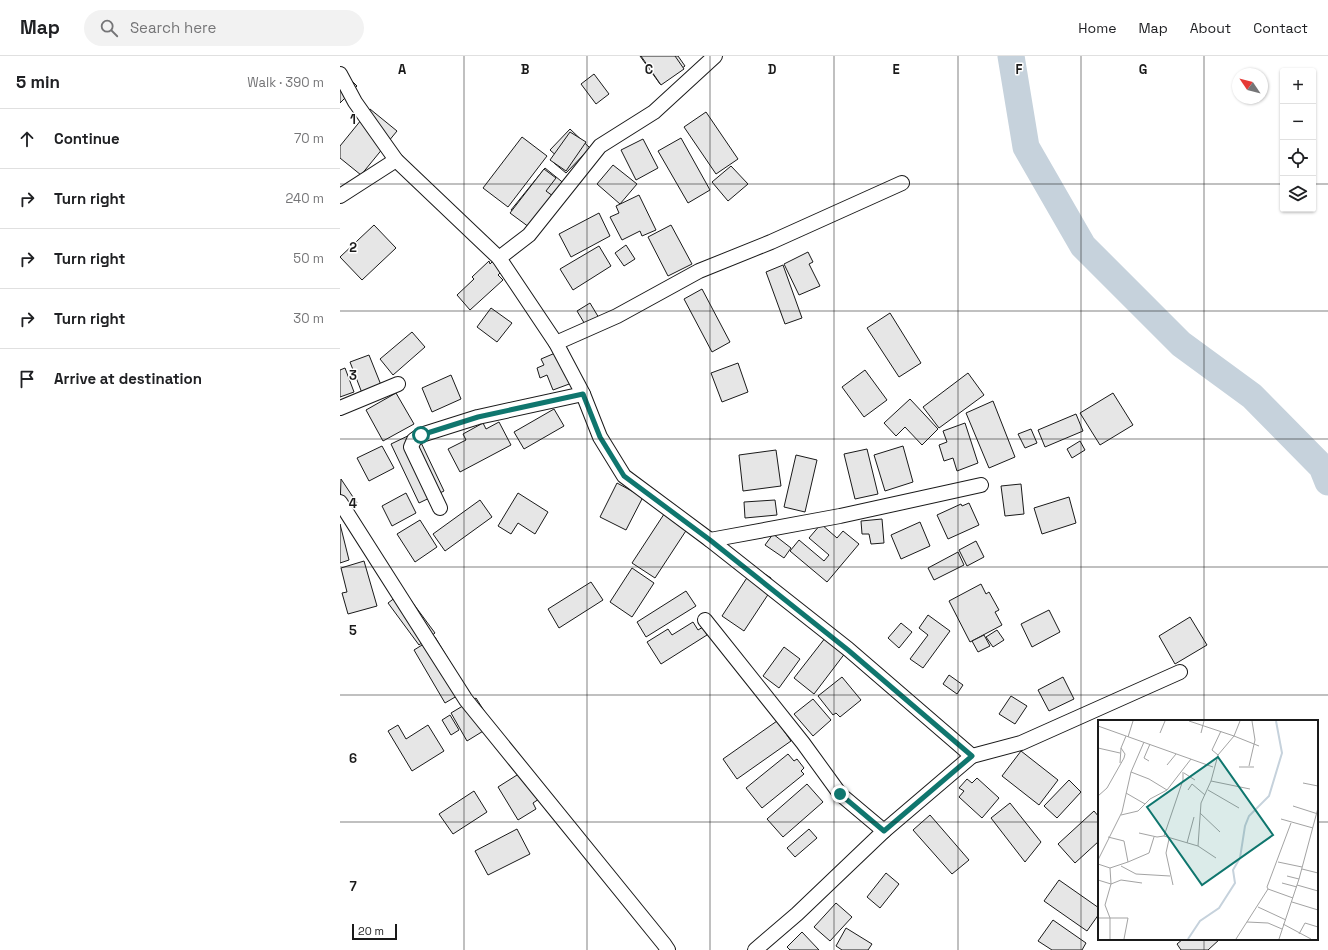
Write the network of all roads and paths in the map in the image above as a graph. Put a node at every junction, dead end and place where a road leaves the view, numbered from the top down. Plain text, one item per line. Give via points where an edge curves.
1 (715, 56) edge
2 (340, 74) edge
3 (396, 160) junction
4 (902, 183) dead end
5 (340, 196) edge
6 (499, 258) junction
7 (556, 343) junction
8 (398, 384) dead end
9 (583, 394) junction
10 (340, 408) edge
11 (981, 485) dead end
12 (340, 502) edge
13 (440, 508) dead end
14 (710, 540) junction
15 (705, 620) dead end
16 (1180, 672) dead end
17 (972, 756) junction
18 (884, 831) junction
19 (668, 950) edge
20 (755, 950) edge

1 - 6 street via 654,112 600,146 530,235
2 - 3 street via 355,102
3 - 5 street
3 - 6 street
4 - 7 street via 771,242 699,271 616,316
6 - 7 street
7 - 9 street
8 - 10 street
9 - 13 street via 478,417 421,435 414,440 411,447
9 - 14 street via 600,437 624,476
11 - 14 street via 840,516
12 - 19 street via 466,700
14 - 17 street via 848,650
15 - 18 street via 803,743 840,794
16 - 17 street via 1021,743
17 - 18 street
18 - 20 street via 797,914

